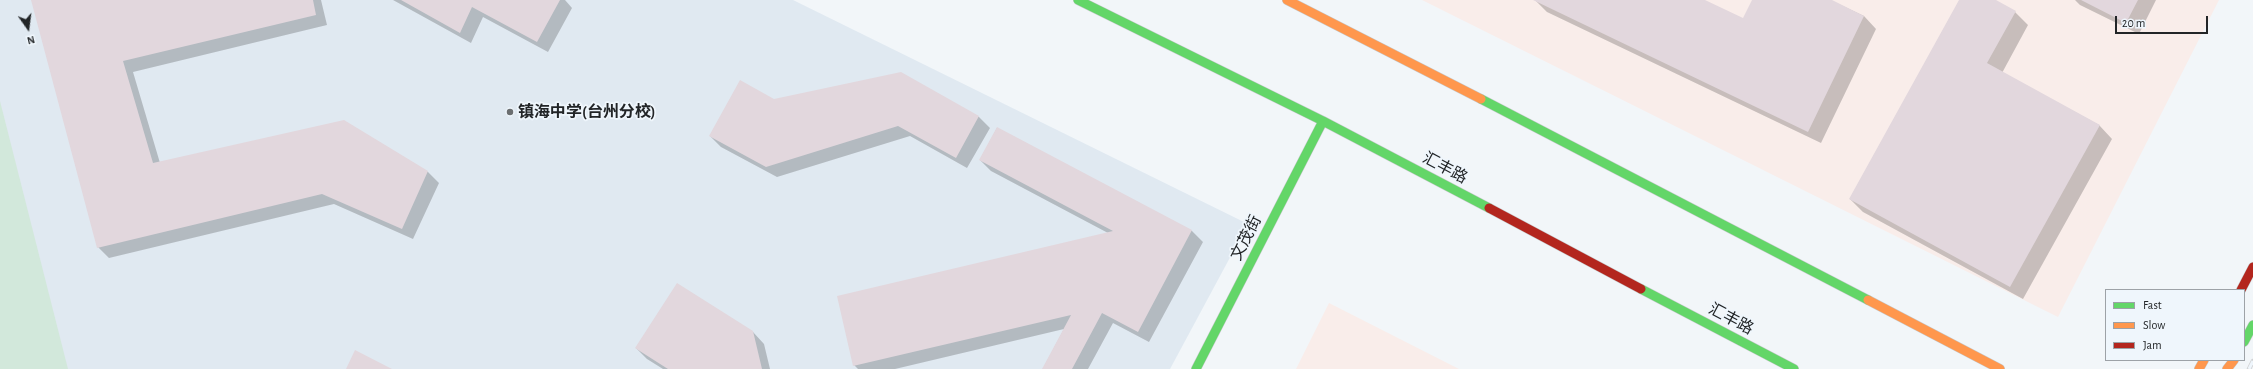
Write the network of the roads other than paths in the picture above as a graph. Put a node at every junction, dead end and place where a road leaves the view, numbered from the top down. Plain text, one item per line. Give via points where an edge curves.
1 (1078, 0) edge
2 (1287, 0) edge
3 (1323, 121) junction
4 (2253, 267) edge
5 (2242, 289) edge
6 (2253, 325) edge
7 (2245, 340) edge
8 (2234, 361) edge
9 (1196, 369) edge
10 (1794, 369) edge
11 (2000, 369) edge
12 (2226, 369) edge

1 - 3 main road, 汇丰路
2 - 11 main road via 1369,40
3 - 9 main road, 文茂街
3 - 10 main road, 汇丰路
4 - 5 main road
6 - 7 main road
8 - 12 main road

